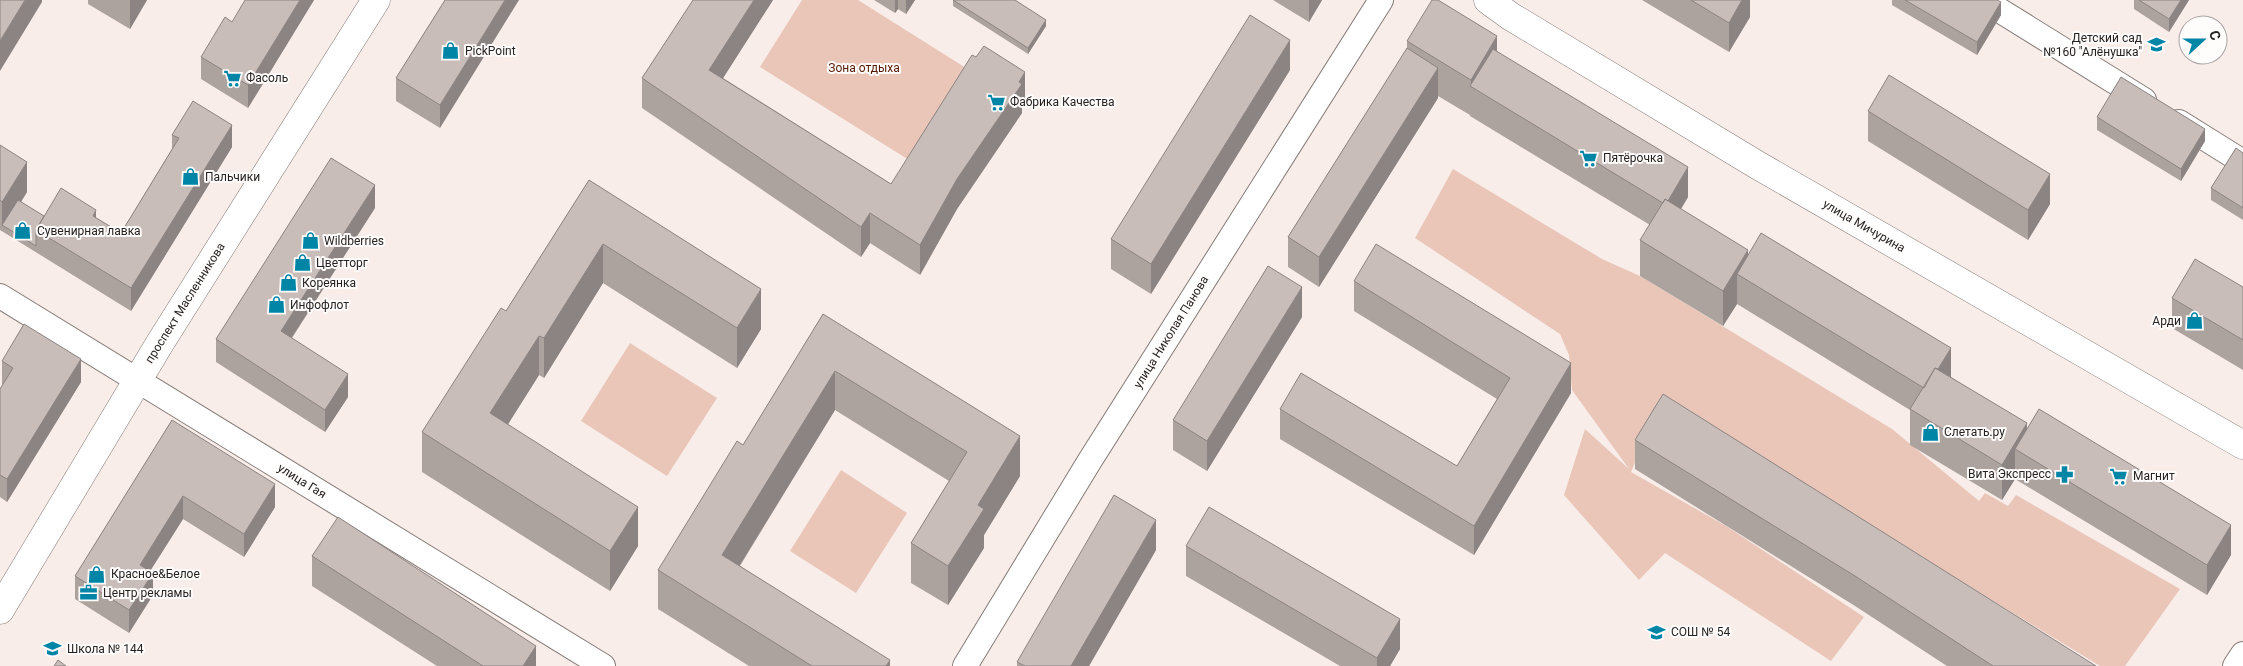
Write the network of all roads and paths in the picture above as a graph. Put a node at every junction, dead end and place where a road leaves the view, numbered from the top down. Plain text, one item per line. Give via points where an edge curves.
1 (376, 0) edge
2 (1381, 0) edge
3 (1488, 0) edge
4 (1982, 0) edge
5 (2243, 162) edge
6 (0, 296) edge
7 (138, 380) junction
8 (2243, 445) edge
9 (0, 610) edge
10 (2243, 654) edge
11 (604, 666) edge
12 (965, 666) edge
13 (2236, 666) edge

1 - 7 main road, проспект Масленникова
2 - 12 street, улица Николая Панова via 1089,462
3 - 8 main road, улица Мичурина via 1759,166
4 - 5 street
6 - 7 street, улица Гая
7 - 9 main road, проспект Масленникова
7 - 11 street, улица Гая
10 - 13 street

